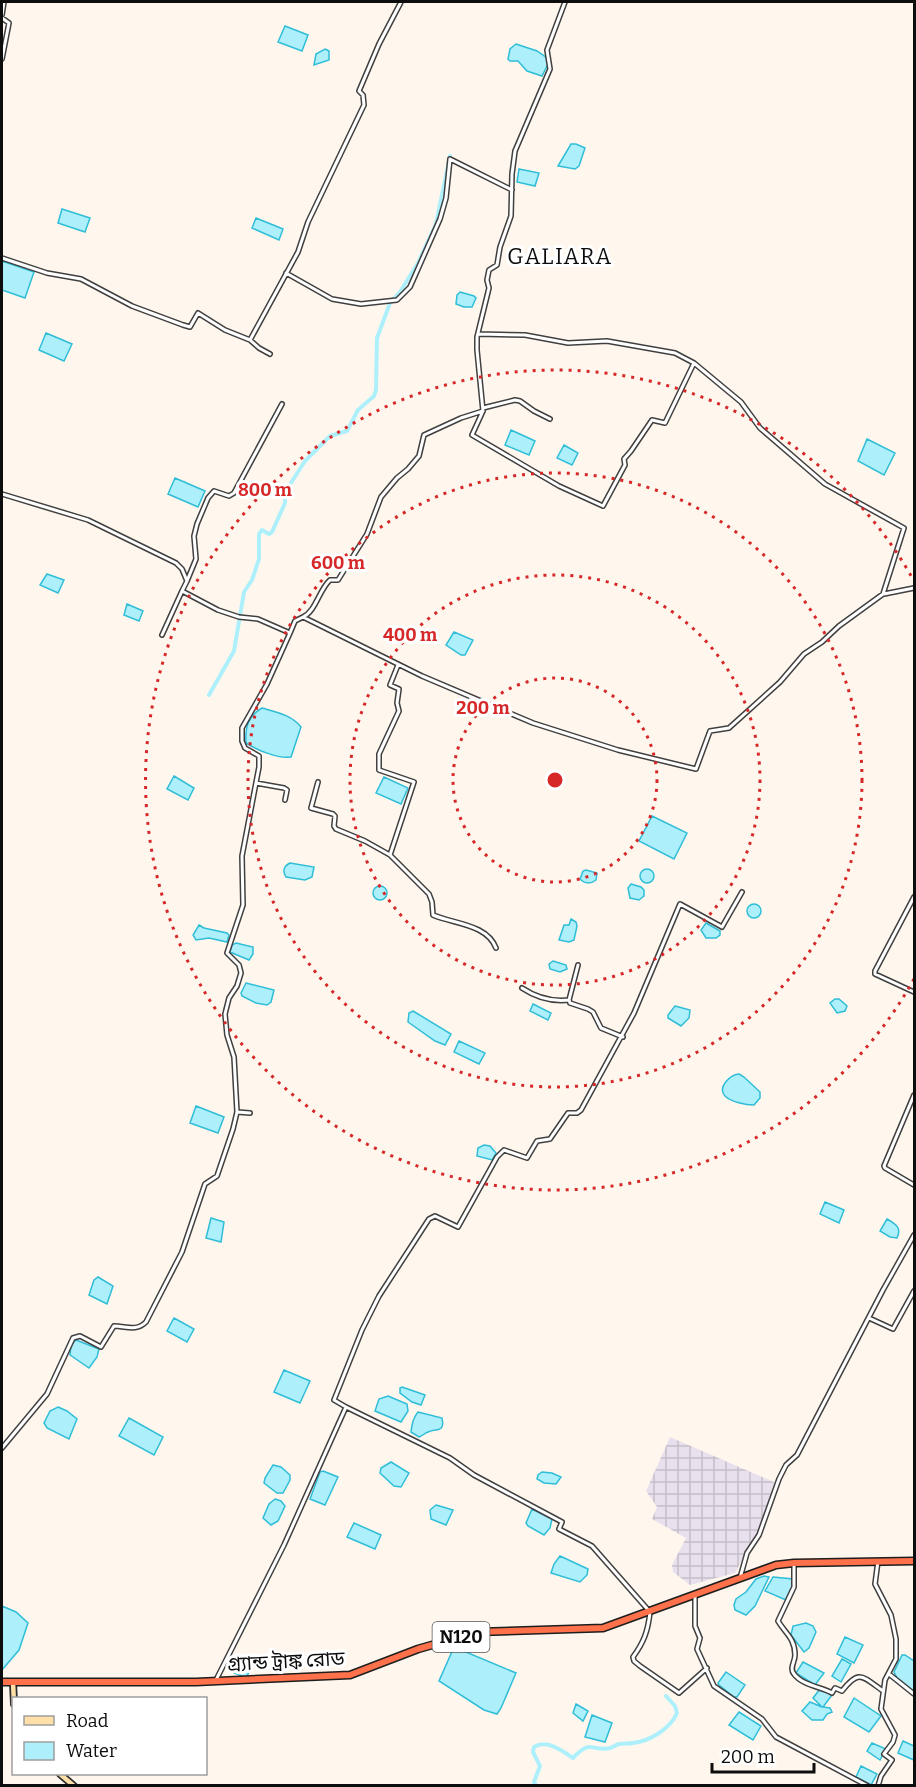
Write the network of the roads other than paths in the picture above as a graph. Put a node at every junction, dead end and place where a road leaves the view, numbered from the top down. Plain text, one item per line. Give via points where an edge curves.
1 (4, 2) edge
2 (401, 2) edge
3 (565, 2) edge
4 (2, 17) edge
5 (2, 58) edge
6 (512, 190) junction
7 (2, 258) edge
8 (286, 273) junction
9 (478, 334) junction
10 (250, 340) junction
11 (270, 354) dead end
12 (694, 363) junction
13 (282, 404) dead end
14 (483, 410) junction
15 (550, 419) dead end
16 (2, 494) edge
17 (187, 581) junction
18 (915, 588) edge
19 (182, 591) junction
20 (884, 594) junction
21 (303, 617) junction
22 (290, 633) junction
23 (162, 635) dead end
24 (399, 665) junction
25 (318, 782) dead end
26 (256, 783) junction
27 (285, 800) dead end
28 (390, 855) junction
29 (742, 892) dead end
30 (915, 897) edge
31 (496, 948) dead end
32 (578, 965) dead end
33 (522, 988) dead end
34 (915, 992) edge
35 (569, 1000) junction
36 (623, 1037) junction
37 (915, 1095) edge
38 (237, 1112) junction
39 (250, 1113) dead end
40 (915, 1185) edge
41 (915, 1235) edge
42 (915, 1291) edge
43 (869, 1318) junction
44 (346, 1407) junction
45 (2, 1448) edge
46 (878, 1561) junction
47 (915, 1561) edge
48 (794, 1563) junction
49 (740, 1580) junction
50 (695, 1593) junction
51 (651, 1612) junction
52 (707, 1668) junction
53 (889, 1674) junction
54 (215, 1681) junction
55 (2, 1682) edge
56 (13, 1682) junction
57 (883, 1691) junction
58 (915, 1694) edge
59 (14, 1697) edge
60 (62, 1775) edge
61 (74, 1785) edge
62 (868, 1785) edge
63 (878, 1785) edge

1 - 4 street
2 - 8 street via 359,91 364,105
3 - 6 street via 547,50 550,69 515,151
4 - 5 street via 9,23 9,30
6 - 8 street via 450,159 440,219 410,287 397,300 361,304 332,299
6 - 9 street via 512,216 497,265 489,270 489,288
7 - 10 street via 81,279 132,306 190,327 198,313
8 - 10 street
9 - 12 street via 525,335 568,343 607,341 675,353
9 - 14 street
10 - 11 street
12 - 14 street via 665,423 651,421 624,459 603,506 547,480 472,435
12 - 20 street via 741,402 760,428 825,484 904,528
13 - 17 street via 234,493 229,496 214,491 208,498 197,524 196,559
14 - 15 street via 515,400
14 - 21 street via 424,435 419,456 381,497 366,534 338,580 323,585 308,615
16 - 17 street via 117,533 176,563
17 - 19 street
18 - 20 street
19 - 22 street via 218,610 258,619
19 - 23 street
20 - 24 street via 804,654 780,682 729,728 710,731 696,769 532,723
21 - 22 street via 295,621
21 - 24 street
22 - 26 street via 242,728 245,748 259,756
24 - 28 street via 390,685 399,689 399,711 379,754 379,770 414,782
25 - 28 street via 311,808 333,814 336,829
26 - 27 street via 284,788
26 - 38 street via 242,856 243,905 227,953 239,965 240,973 225,1014 234,1057
28 - 31 street via 429,894 433,915 478,930 492,939
29 - 36 street via 722,927 680,904
30 - 34 street via 875,974
32 - 35 street
33 - 35 street via 538,998
35 - 36 street via 593,1012 601,1028
36 - 44 street via 581,1110 568,1113 550,1139 538,1141 528,1158 504,1150 497,1157 458,1227 435,1216 429,1219 379,1296 362,1330 334,1400
37 - 40 street via 884,1166
38 - 39 street
38 - 45 street via 217,1176 205,1184 182,1252 146,1322 130,1329 114,1326 101,1347 80,1336 73,1338 47,1394
41 - 43 street
42 - 43 street via 893,1329
43 - 49 street via 796,1455 779,1479 759,1535 747,1553
44 - 51 street via 450,1458 562,1522 559,1529 592,1546
44 - 54 street via 284,1545
46 - 47 highway, গ্র্যান্ড ট্রাঙ্ক রোড / N120
46 - 48 highway, গ্র্যান্ড ট্রাঙ্ক রোড / N120
46 - 53 street via 875,1584 891,1615 896,1639 896,1659
48 - 49 highway, গ্র্যান্ড ট্রাঙ্ক রোড / N120 via 764,1569
48 - 57 street via 794,1587 778,1621 792,1640 794,1674 832,1694 835,1689 842,1691 855,1677
49 - 50 highway, গ্র্যান্ড ট্রাঙ্ক রোড / N120
50 - 51 highway, গ্র্যান্ড ট্রাঙ্ক রোড / N120
50 - 52 street via 695,1626 700,1638 697,1649
51 - 52 street via 634,1661 679,1693
51 - 54 highway, গ্র্যান্ড ট্রাঙ্ক রোড / N120 via 603,1628 477,1632 350,1675
52 - 62 street via 714,1686 762,1719 776,1737
53 - 57 street
53 - 58 street
54 - 56 highway, গ্র্যান্ড ট্রাঙ্ক রোড / N120
55 - 56 highway, গ্র্যান্ড ট্রাঙ্ক রোড / N120
56 - 59 street
57 - 63 street via 881,1709 896,1735 884,1754 892,1760
60 - 61 street

